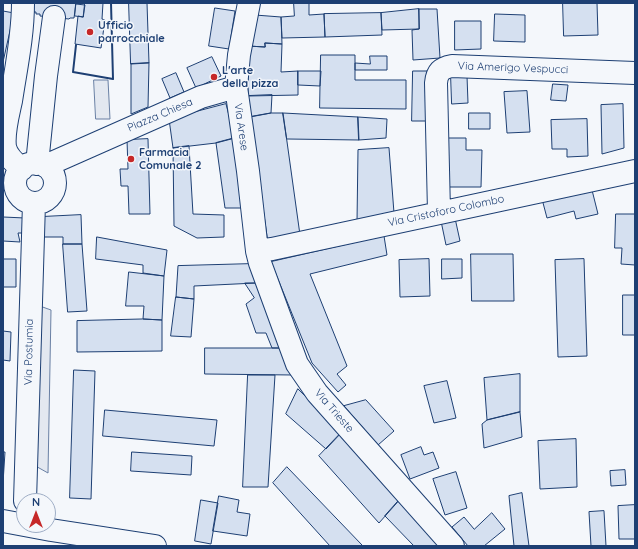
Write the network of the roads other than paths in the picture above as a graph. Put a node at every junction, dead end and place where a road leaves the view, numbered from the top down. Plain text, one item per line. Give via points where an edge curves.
1 (23, 3) edge
2 (249, 3) edge
3 (54, 17) dead end
4 (635, 72) edge
5 (236, 87) junction
6 (635, 171) edge
7 (26, 183) edge
8 (439, 212) junction
9 (257, 251) junction
10 (25, 493) edge
11 (3, 521) edge
12 (16, 523) edge
13 (56, 530) edge
14 (155, 546) edge
15 (453, 546) edge

1 - 7 street via 22,30 5,147
2 - 5 street, Via Arese
3 - 7 street, Via Postumia
4 - 8 street, Via Amerigo Vespucci via 452,66 439,71 436,76
5 - 7 street, Piazza Chiesa via 201,97 85,147
5 - 9 street, Via Arese
6 - 8 street, Via Cristoforo Colombo
7 - 10 street, Via Postumia
8 - 9 street, Via Cristoforo Colombo via 272,250
9 - 15 street, Via Trieste via 300,370 317,393
11 - 12 street
13 - 14 street

